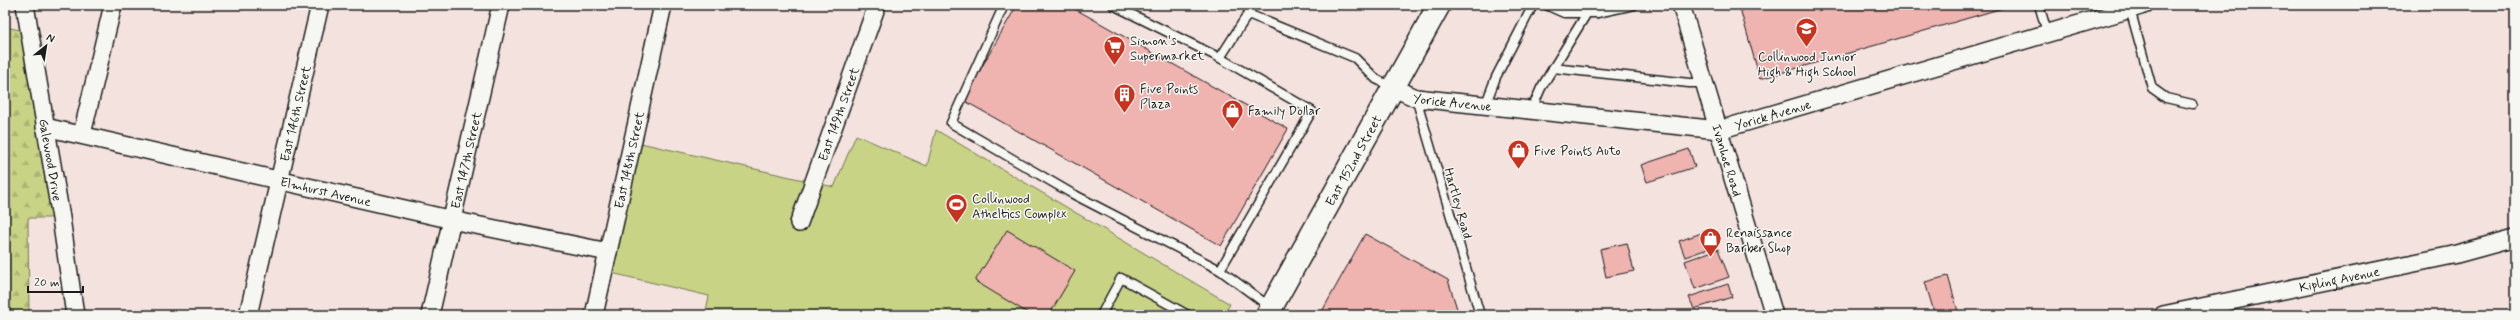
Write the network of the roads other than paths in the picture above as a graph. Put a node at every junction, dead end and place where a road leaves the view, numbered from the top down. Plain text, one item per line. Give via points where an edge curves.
1 (25, 5) edge
2 (113, 5) edge
3 (320, 5) edge
4 (500, 5) edge
5 (662, 5) edge
6 (877, 5) edge
7 (1004, 5) edge
8 (1114, 5) edge
9 (1252, 5) edge
10 (1439, 5) edge
11 (1533, 5) edge
12 (1546, 5) edge
13 (1634, 5) edge
14 (1681, 5) edge
15 (2039, 5) edge
16 (2137, 7) edge
17 (1599, 9) edge
18 (1587, 13) junction
19 (1248, 14) junction
20 (2048, 32) junction
21 (1220, 58) junction
22 (1554, 68) junction
23 (1704, 83) junction
24 (1392, 87) junction
25 (1416, 98) junction
26 (2192, 104) dead end
27 (1485, 106) junction
28 (1532, 110) junction
29 (45, 127) junction
30 (1719, 130) junction
31 (82, 134) junction
32 (281, 180) junction
33 (453, 219) junction
34 (799, 223) dead end
35 (2515, 238) edge
36 (608, 252) junction
37 (1220, 270) junction
38 (1269, 311) edge
39 (75, 315) edge
40 (248, 315) edge
41 (430, 315) edge
42 (594, 315) edge
43 (1101, 315) edge
44 (1188, 315) edge
45 (1480, 315) edge
46 (1774, 315) edge
47 (2163, 315) edge

1 - 29 street, Galewood Drive
2 - 31 street
3 - 32 street, East 146th Street
4 - 33 street, East 147th Street
5 - 36 street, East 148th Street
6 - 34 street, East 149th Street
7 - 37 lane via 951,123 1071,193
8 - 21 lane
9 - 19 lane
10 - 24 street, East 152nd Street
11 - 27 lane via 1496,77
12 - 18 lane via 1564,13
13 - 17 lane
14 - 23 street, Ivanhoe Road
15 - 20 lane
16 - 20 street, Yorick Avenue
16 - 26 lane via 2152,88 2166,98
17 - 18 lane
18 - 22 lane
19 - 21 lane
19 - 24 lane via 1355,58 1376,79
20 - 30 street, Yorick Avenue
21 - 37 lane via 1312,111
22 - 23 lane
22 - 28 lane
23 - 30 street, Ivanhoe Road
24 - 25 street, Yorick Avenue
24 - 38 street, East 152nd Street
25 - 27 street, Yorick Avenue
25 - 45 lane, Hartley Road
27 - 28 street, Yorick Avenue
28 - 30 street, Yorick Avenue
29 - 31 street, Elmhurst Avenue
29 - 39 street, Galewood Drive
30 - 46 street, Ivanhoe Road
31 - 32 street, Elmhurst Avenue
32 - 33 street, Elmhurst Avenue
32 - 40 street, East 146th Street
33 - 36 street, Elmhurst Avenue
33 - 41 street, East 147th Street
35 - 47 street, Kipling Avenue via 2453,254
36 - 42 street, East 148th Street
37 - 38 lane
43 - 44 lane via 1121,278

